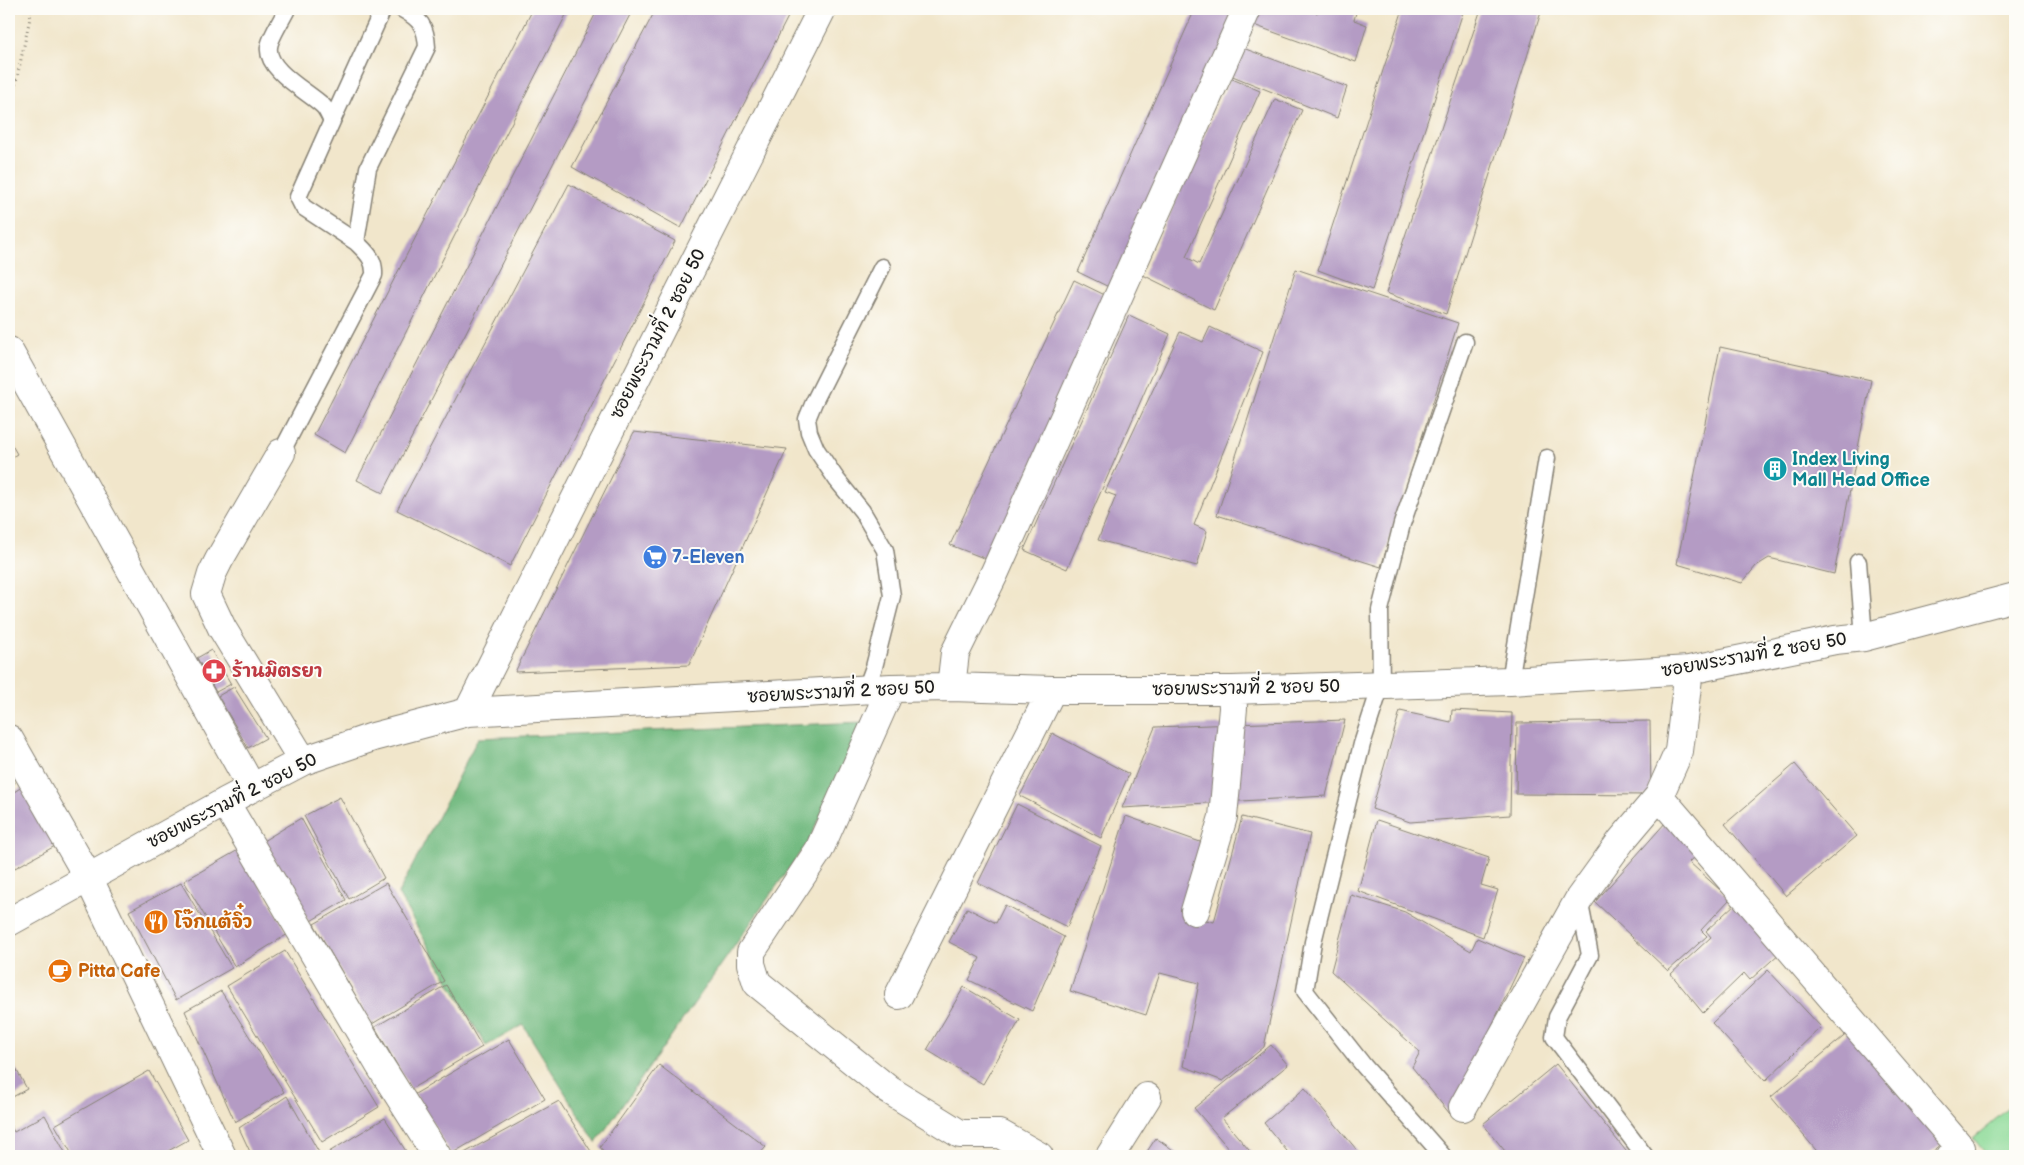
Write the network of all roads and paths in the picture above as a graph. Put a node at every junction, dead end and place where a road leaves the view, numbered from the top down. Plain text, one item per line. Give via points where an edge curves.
1 (32, 9) edge
2 (287, 9) edge
3 (383, 9) edge
4 (402, 9) edge
5 (822, 9) edge
6 (1247, 9) edge
7 (9, 114) edge
8 (332, 121) junction
9 (356, 242) junction
10 (882, 267) dead end
11 (1465, 342) dead end
12 (9, 351) edge
13 (281, 453) joint
14 (1547, 458) dead end
15 (1858, 562) dead end
16 (2015, 597) edge
17 (1864, 637) junction
18 (1689, 670) junction
19 (1510, 681) junction
20 (1380, 685) junction
21 (951, 687) junction
22 (878, 689) junction
23 (1052, 690) junction
24 (1232, 690) junction
25 (468, 712) junction
26 (9, 739) edge
27 (303, 761) junction
28 (252, 788) junction
29 (1658, 796) junction
30 (225, 802) junction
31 (88, 877) junction
32 (1580, 899) junction
33 (1196, 911) dead end
34 (9, 922) edge
35 (899, 995) dead end
36 (1147, 1097) dead end
37 (1463, 1107) dead end
38 (967, 1145) edge
39 (222, 1156) edge
40 (437, 1156) edge
41 (1039, 1156) edge
42 (1110, 1156) edge
43 (1443, 1156) edge
44 (1645, 1156) edge
45 (1951, 1156) edge

1 - 7 path
2 - 8 lane via 269,46 270,58 293,83 324,106
3 - 8 lane
4 - 9 lane via 417,17 426,34 426,47 368,168
5 - 25 street, ซอยพระรามที่ 2 ซอย 50
6 - 21 street via 995,572 955,653
8 - 9 lane via 298,197 303,207
9 - 13 lane via 372,258 374,275
10 - 22 lane via 807,419 816,449 862,511 885,550 892,596 874,667
11 - 20 lane via 1402,524 1380,610
12 - 28 street
13 - 27 street via 218,560 206,594 222,628
14 - 19 lane
15 - 17 lane
16 - 17 street, ซอยพระรามที่ 2 ซอย 50
17 - 18 street, ซอยพระรามที่ 2 ซอย 50
18 - 19 street, ซอยพระรามที่ 2 ซอย 50
18 - 29 street via 1679,751
19 - 20 street, ซอยพระรามที่ 2 ซอย 50
20 - 24 street, ซอยพระรามที่ 2 ซอย 50
20 - 43 lane via 1313,942 1305,991 1364,1066
21 - 22 street, ซอยพระรามที่ 2 ซอย 50
21 - 23 street, ซอยพระรามที่ 2 ซอย 50
22 - 25 street, ซอยพระรามที่ 2 ซอย 50
22 - 38 street via 819,850 751,952 751,964 757,983 765,990 889,1090
23 - 24 street, ซอยพระรามที่ 2 ซอย 50
23 - 35 street
24 - 33 street via 1223,817
25 - 27 street, ซอยพระรามที่ 2 ซอย 50 via 373,737
26 - 31 street
27 - 28 street, ซอยพระรามที่ 2 ซอย 50
28 - 30 street, ซอยพระรามที่ 2 ซอย 50
29 - 32 street
29 - 45 street via 1961,1148
30 - 31 street, ซอยพระรามที่ 2 ซอย 50
30 - 40 street
31 - 34 street, ซอยพระรามที่ 2 ซอย 50
31 - 39 street
32 - 37 street
32 - 44 lane via 1590,955 1557,1017 1554,1037
36 - 42 street
38 - 41 street via 1000,1134

